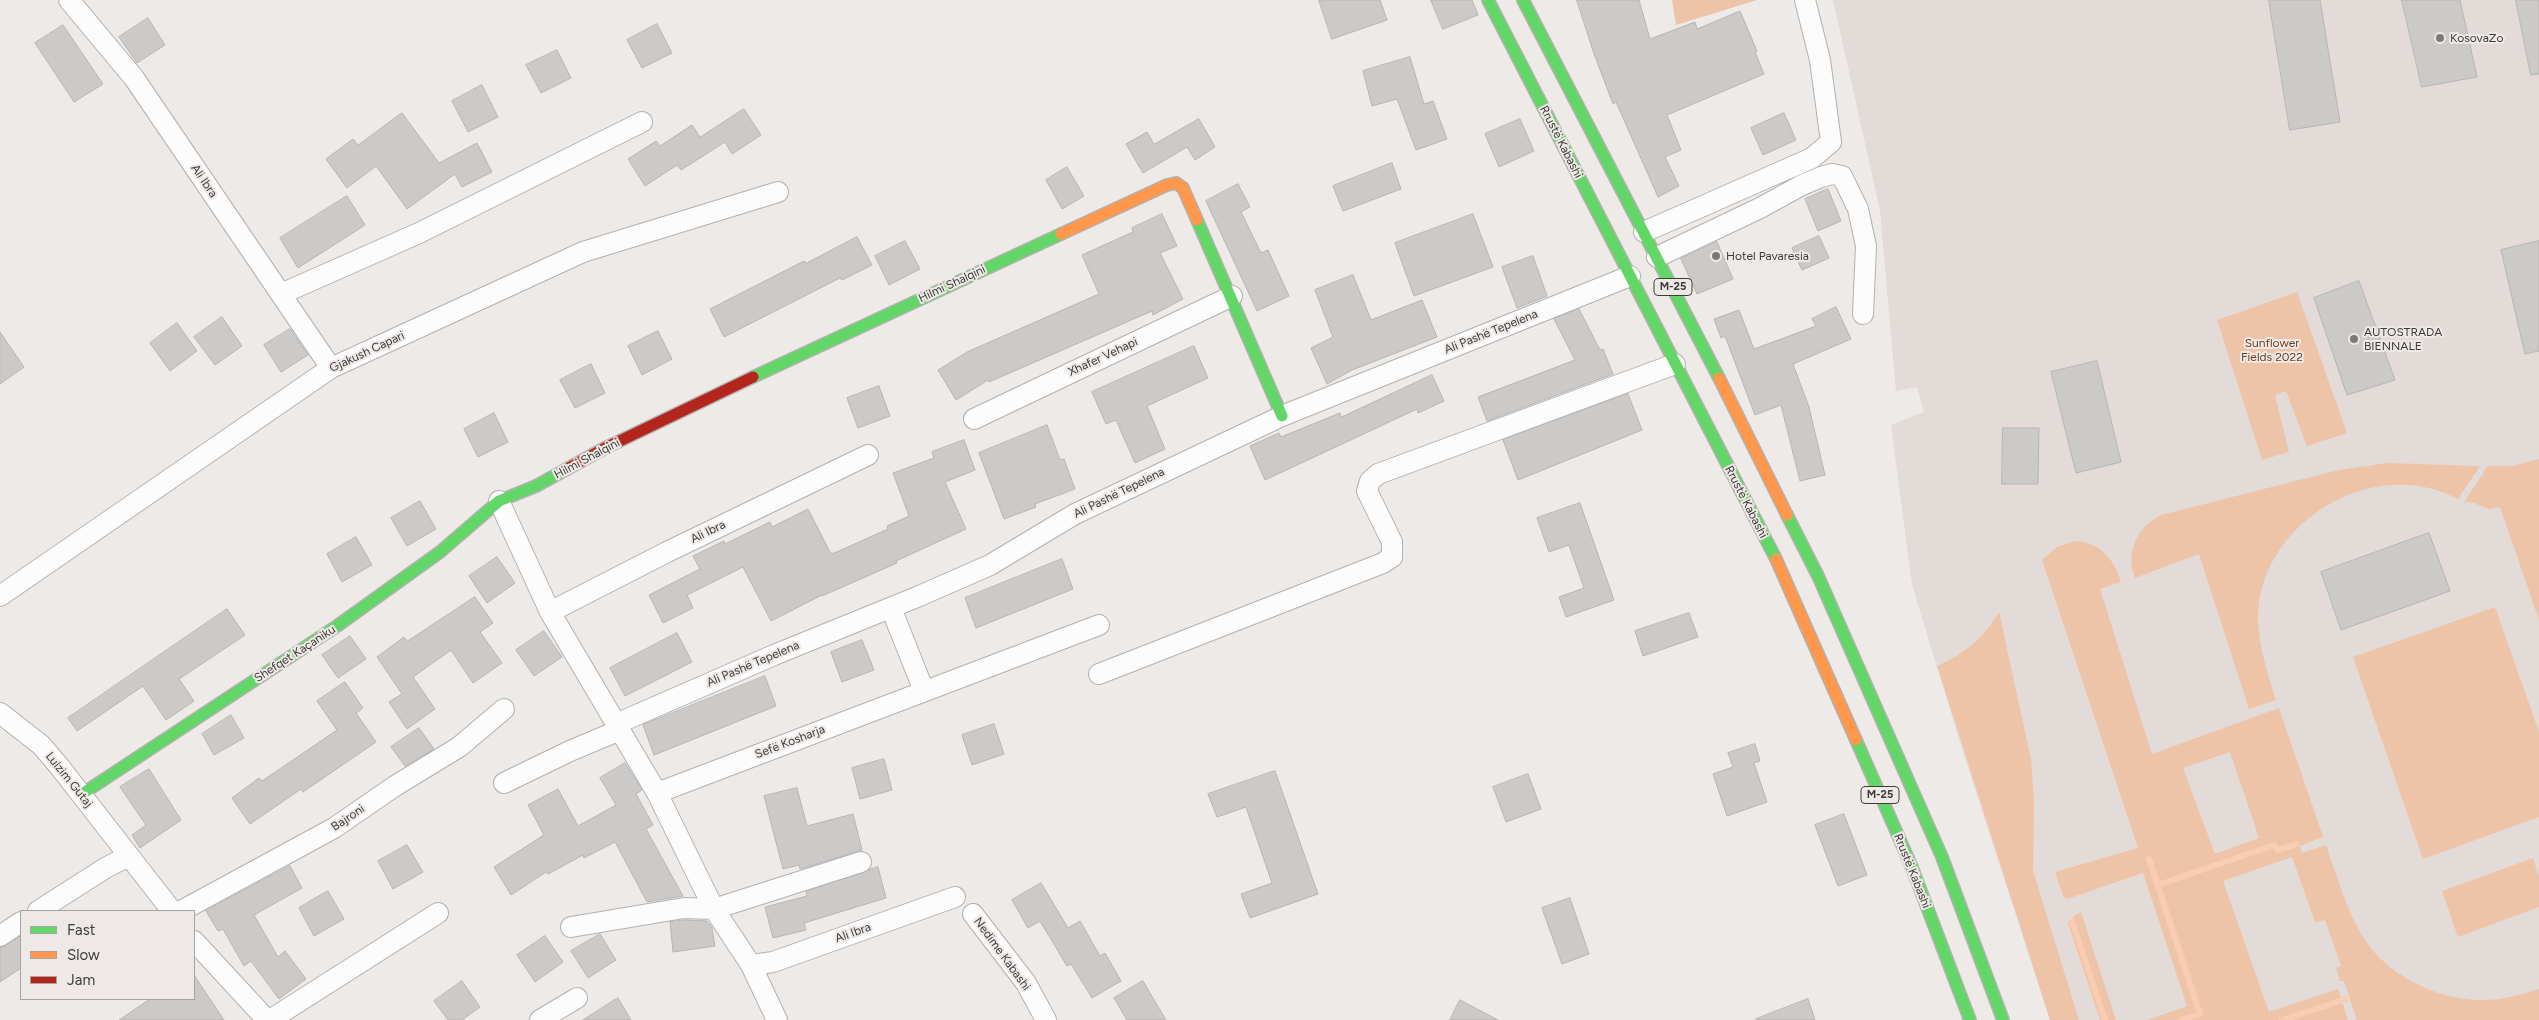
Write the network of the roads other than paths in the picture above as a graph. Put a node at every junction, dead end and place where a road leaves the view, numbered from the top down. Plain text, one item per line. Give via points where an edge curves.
1 (69, 0) edge
2 (1488, 0) edge
3 (1523, 0) edge
4 (1805, 0) edge
5 (642, 122) dead end
6 (778, 192) dead end
7 (1644, 232) junction
8 (1657, 257) junction
9 (1630, 276) junction
10 (281, 294) junction
11 (1232, 296) junction
12 (1863, 314) dead end
13 (1675, 364) junction
14 (331, 368) junction
15 (1282, 416) junction
16 (974, 418) dead end
17 (868, 455) dead end
18 (499, 501) junction
19 (0, 596) edge
20 (891, 608) junction
21 (550, 612) junction
22 (1099, 625) dead end
23 (1100, 674) dead end
24 (924, 691) junction
25 (504, 709) dead end
26 (0, 714) edge
27 (618, 727) junction
28 (504, 783) dead end
29 (657, 793) junction
30 (82, 794) junction
31 (129, 856) junction
32 (860, 862) dead end
33 (955, 897) dead end
34 (714, 909) junction
35 (40, 910) edge
36 (171, 910) edge
37 (183, 910) edge
38 (438, 913) dead end
39 (973, 914) dead end
40 (20, 923) edge
41 (571, 927) dead end
42 (0, 936) edge
43 (195, 941) edge
44 (751, 965) junction
45 (578, 998) dead end
46 (262, 1018) edge
47 (540, 1020) edge
48 (777, 1020) edge
49 (1046, 1020) edge
50 (1970, 1020) edge
51 (2003, 1020) edge

1 - 10 street, Ali Ibra via 134,78
2 - 9 main road, Rrustë Kabashi / M-25
3 - 7 main road, M-25
4 - 7 street via 1820,60 1831,142 1812,158
5 - 10 street via 428,229
6 - 14 street, Gjakush Capari via 583,252
7 - 8 main road, M-25
8 - 12 street via 1802,185 1832,174 1842,176 1858,209 1866,246
8 - 51 main road, M-25 via 1818,576 1942,857
9 - 13 main road, Rrustë Kabashi / M-25
9 - 15 street, Ali Pashë Tepelena
10 - 14 street, Ali Ibra
11 - 15 main road, Hilmi Shalqini
11 - 16 street, Xhafer Vehapi
11 - 18 main road, Hilmi Shalqini via 1183,188 1176,183 1167,185 808,350 605,448 536,486
13 - 23 street via 1378,474 1370,481 1367,491 1392,542 1392,557
13 - 50 main road, Rrustë Kabashi / M-25 via 1783,574 1911,866
14 - 19 street, Gjakush Capari
15 - 20 street, Ali Pashë Tepelena via 1075,514 990,565
17 - 21 street, Ali Ibra
18 - 21 street
18 - 30 main road, Shefqet Kaçaniku via 440,552 338,626
20 - 24 street
20 - 27 street, Ali Pashë Tepelena via 774,654
21 - 27 street
22 - 24 street, Sefë Kosharja
24 - 29 street, Sefë Kosharja
25 - 37 street, Bajroni via 459,747 334,828
26 - 30 street, Lulzim Gutaj via 41,745
27 - 28 street, Ali Pashë Tepelena
27 - 29 street
29 - 34 street
30 - 31 street, Lulzim Gutaj
31 - 35 street
31 - 36 street, Lulzim Gutaj
32 - 34 street
33 - 44 street, Ali Ibra via 772,962
34 - 41 street via 684,908
34 - 44 street
38 - 46 street
39 - 49 street, Nedime Kabashi via 1026,983
40 - 42 street
43 - 46 street
44 - 48 street
45 - 47 street

